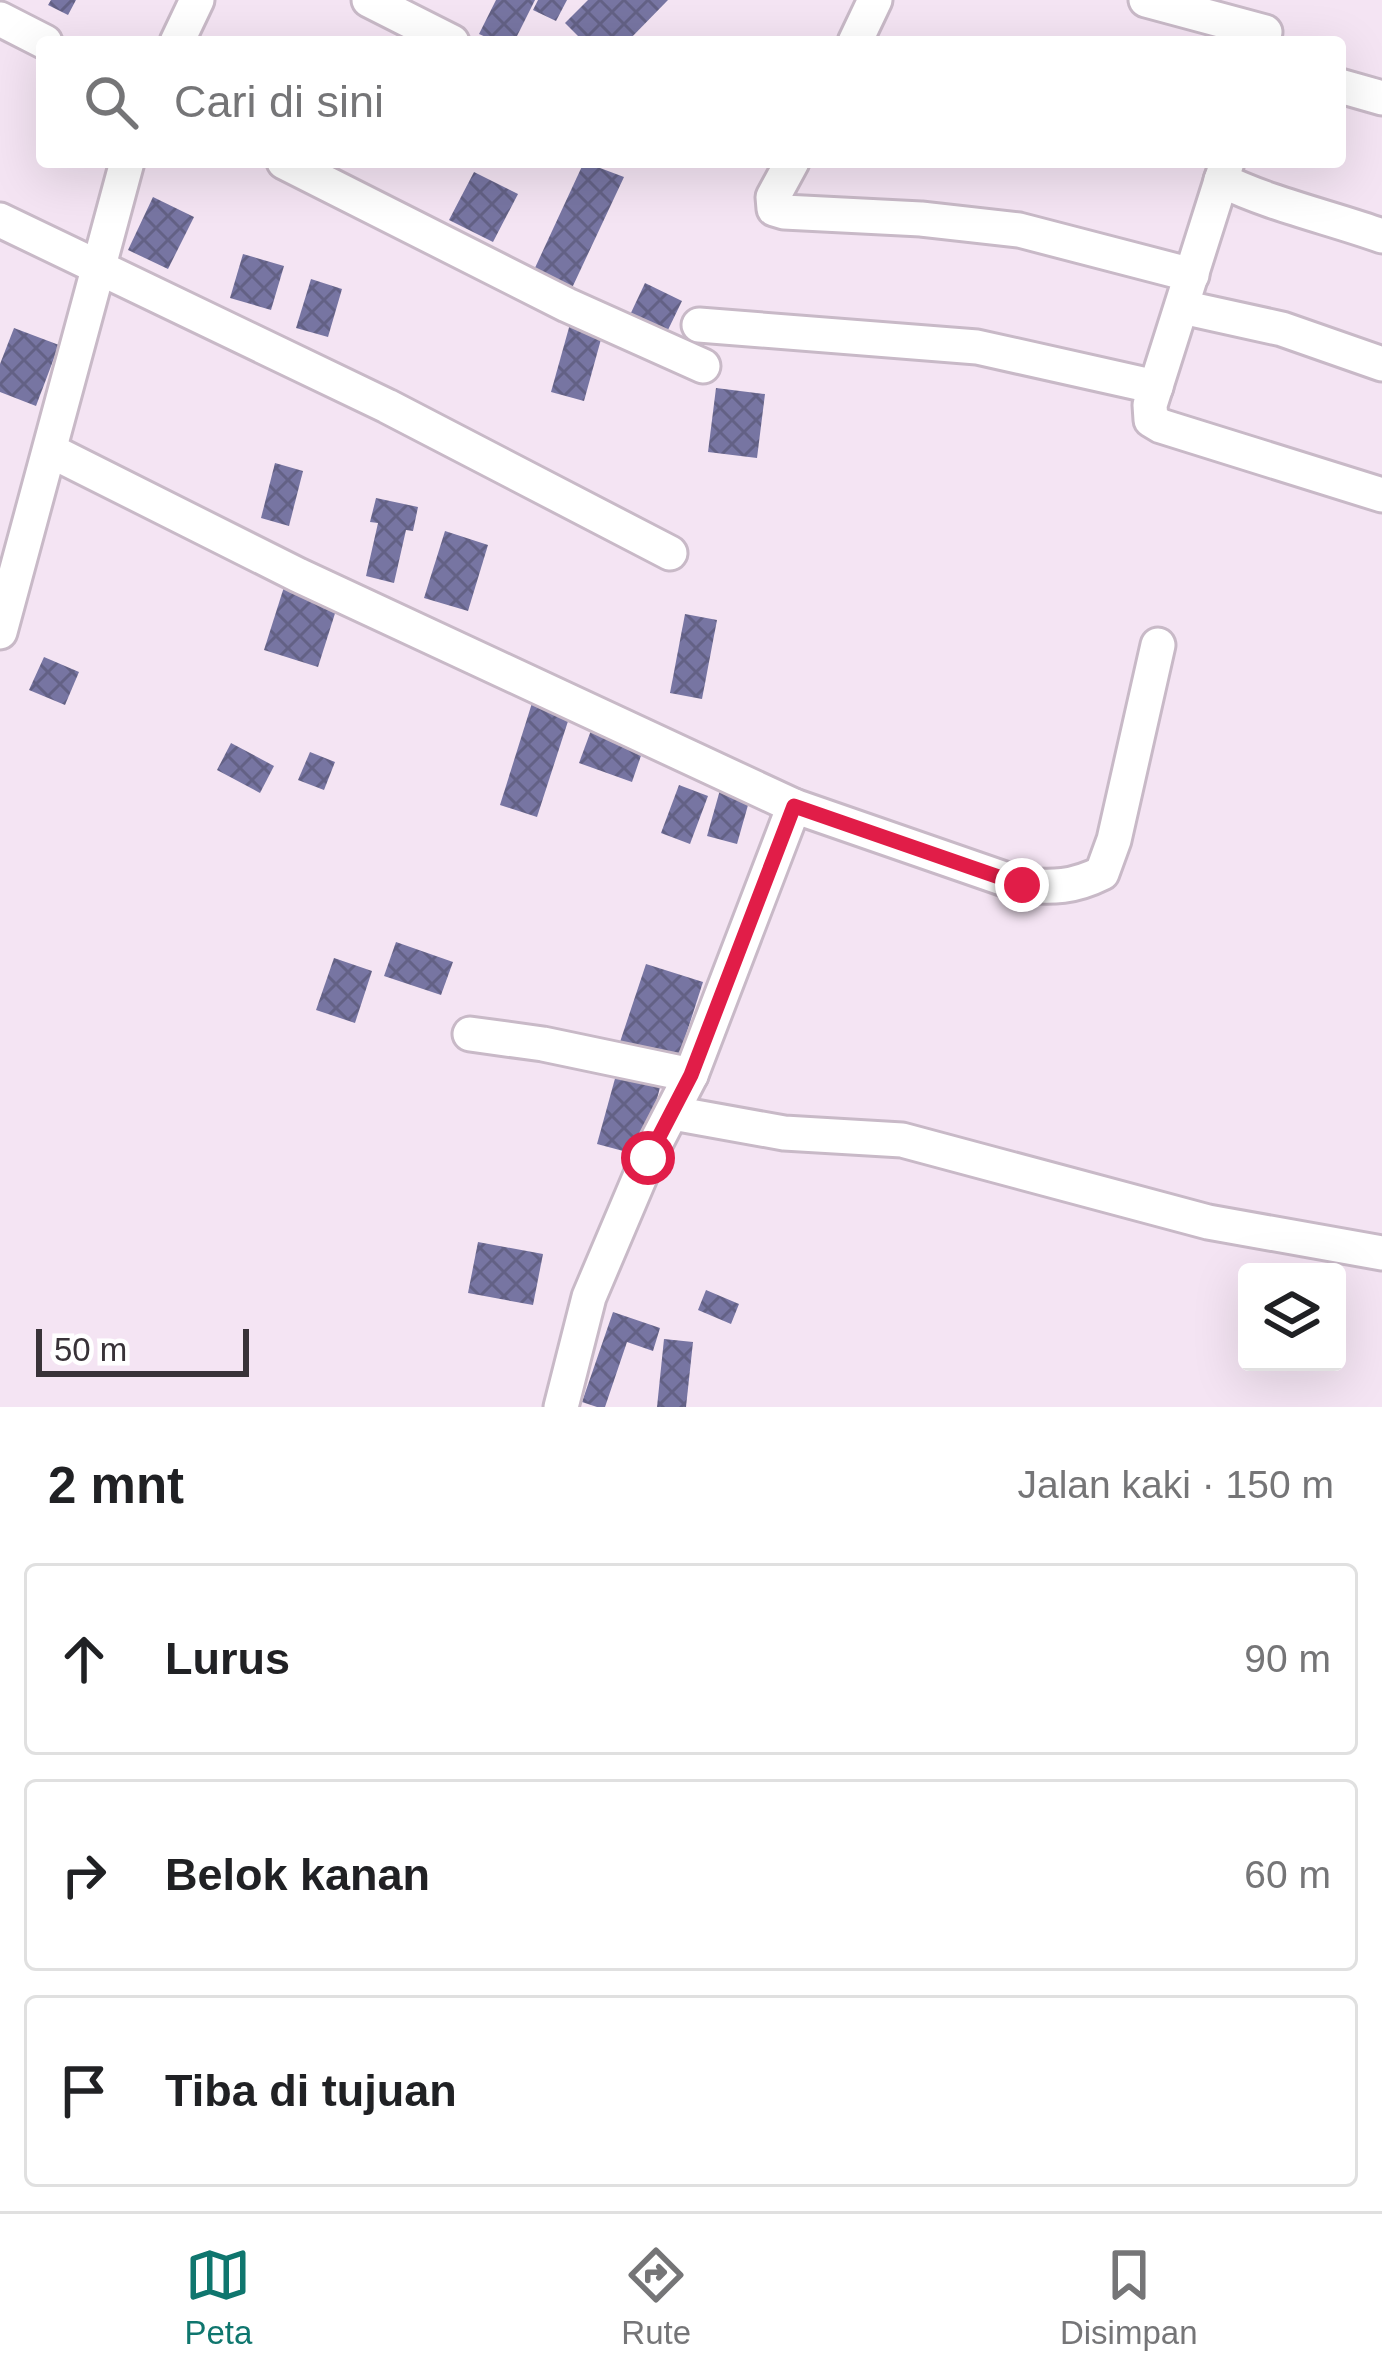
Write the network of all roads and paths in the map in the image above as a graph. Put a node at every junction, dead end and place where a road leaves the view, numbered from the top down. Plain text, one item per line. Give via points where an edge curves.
1 (197, 0) edge
2 (369, 0) edge
3 (875, 0) edge
4 (1146, 0) edge
5 (0, 19) edge
6 (1267, 25) edge
7 (180, 36) edge
8 (440, 36) edge
9 (858, 36) edge
10 (36, 37) edge
11 (1346, 88) edge
12 (1382, 98) edge
13 (125, 168) edge
14 (296, 168) edge
15 (789, 168) edge
16 (1224, 171) edge
17 (0, 220) edge
18 (1382, 236) edge
19 (98, 267) junction
20 (1187, 291) junction
21 (699, 325) dead end
22 (1382, 364) edge
23 (703, 366) dead end
24 (1156, 387) junction
25 (51, 451) junction
26 (1382, 495) edge
27 (670, 553) dead end
28 (0, 632) edge
29 (1158, 645) dead end
30 (794, 806) junction
31 (470, 1034) dead end
32 (691, 1075) junction
33 (673, 1113) junction
34 (1382, 1253) edge
35 (561, 1407) edge

1 - 7 street
2 - 8 street
3 - 9 street
4 - 6 street
5 - 10 street
11 - 12 street
13 - 19 street
14 - 23 street
15 - 20 street via 773,197 784,212 1019,230
16 - 18 street via 1247,193
16 - 20 street
17 - 19 street
19 - 25 street
19 - 27 street
20 - 22 street
20 - 24 street
21 - 24 street via 976,347
24 - 26 street via 1150,420 1160,426
25 - 28 street
25 - 30 street
29 - 30 street via 1114,840 1102,873 1078,885 1022,885
30 - 32 street
31 - 32 street
32 - 33 street
33 - 34 street via 784,1133 902,1140 1208,1222
33 - 35 street via 589,1297

